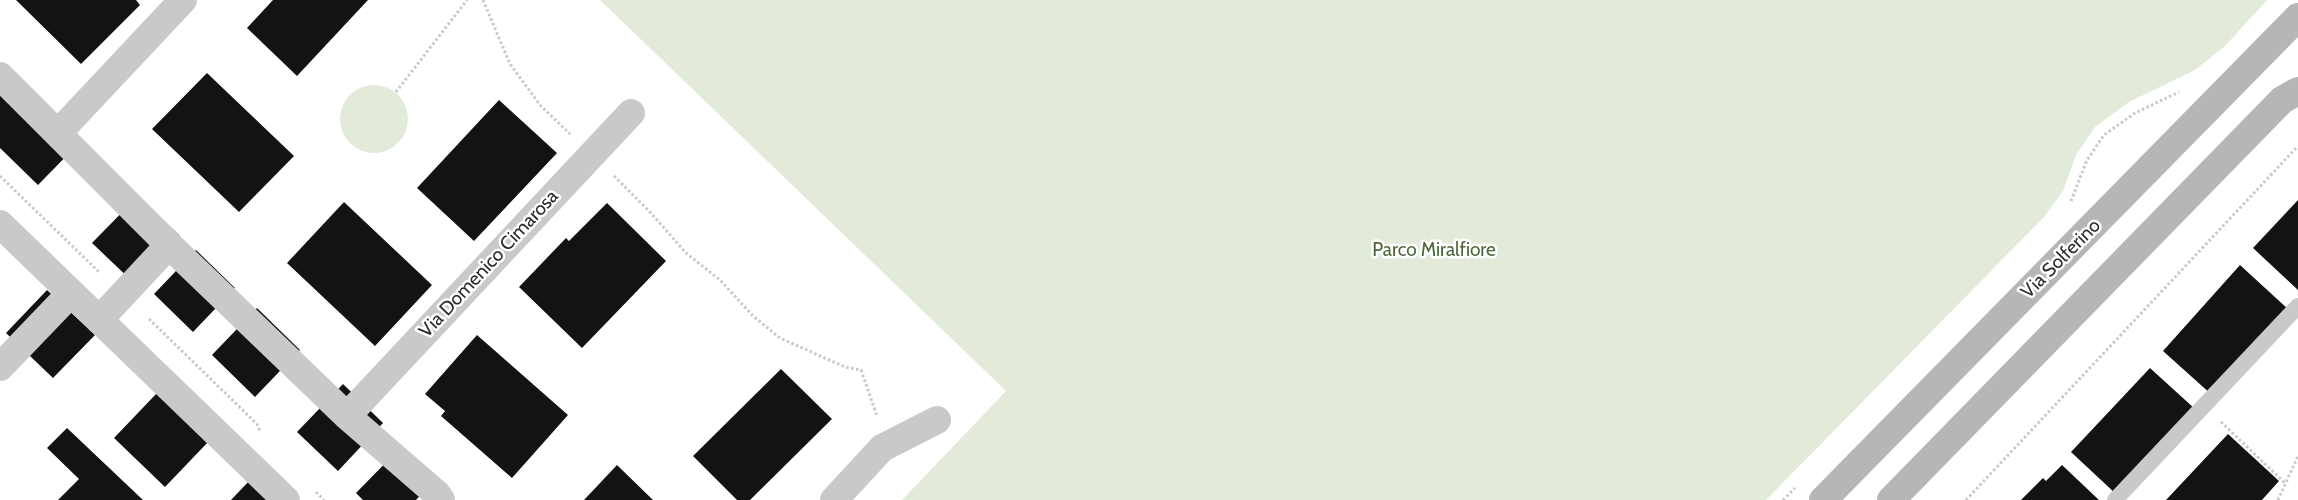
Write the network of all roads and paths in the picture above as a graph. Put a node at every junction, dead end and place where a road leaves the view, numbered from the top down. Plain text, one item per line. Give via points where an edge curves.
1 (183, 0) edge
2 (467, 0) edge
3 (483, 0) edge
4 (2298, 17) edge
5 (0, 76) edge
6 (2298, 91) edge
7 (396, 92) dead end
8 (2171, 96) dead end
9 (631, 113) dead end
10 (58, 133) junction
11 (2298, 146) edge
12 (592, 155) junction
13 (0, 176) edge
14 (2069, 204) dead end
15 (0, 224) edge
16 (169, 245) junction
17 (100, 273) dead end
18 (71, 293) junction
19 (2298, 306) edge
20 (99, 320) junction
21 (0, 367) edge
22 (2204, 406) junction
23 (347, 416) junction
24 (937, 420) dead end
25 (889, 444) junction
26 (2298, 456) edge
27 (2286, 484) junction
28 (1797, 486) dead end
29 (272, 495) edge
30 (441, 500) edge
31 (834, 500) edge
32 (1783, 500) edge
33 (1823, 500) edge
34 (1891, 500) edge
35 (1966, 500) edge
36 (2115, 500) edge
37 (2278, 500) edge

1 - 10 street
2 - 7 path
3 - 12 path via 510,64 540,105
4 - 33 main road, Via Solferino
5 - 10 street
6 - 34 main road via 2282,100
8 - 14 path via 2135,113 2104,135 2087,160
9 - 12 street, Via Domenico Cimarosa
10 - 16 street
11 - 35 path
12 - 23 street, Via Domenico Cimarosa
12 - 25 path via 686,253 720,280 753,316 780,338 845,367 861,370
13 - 17 path
15 - 18 street
16 - 20 street
16 - 23 street
18 - 20 street
18 - 21 street
19 - 22 lane
20 - 29 street
22 - 27 path
22 - 36 lane
23 - 30 street
24 - 25 street
25 - 31 street
26 - 27 path
27 - 37 path
28 - 32 path

